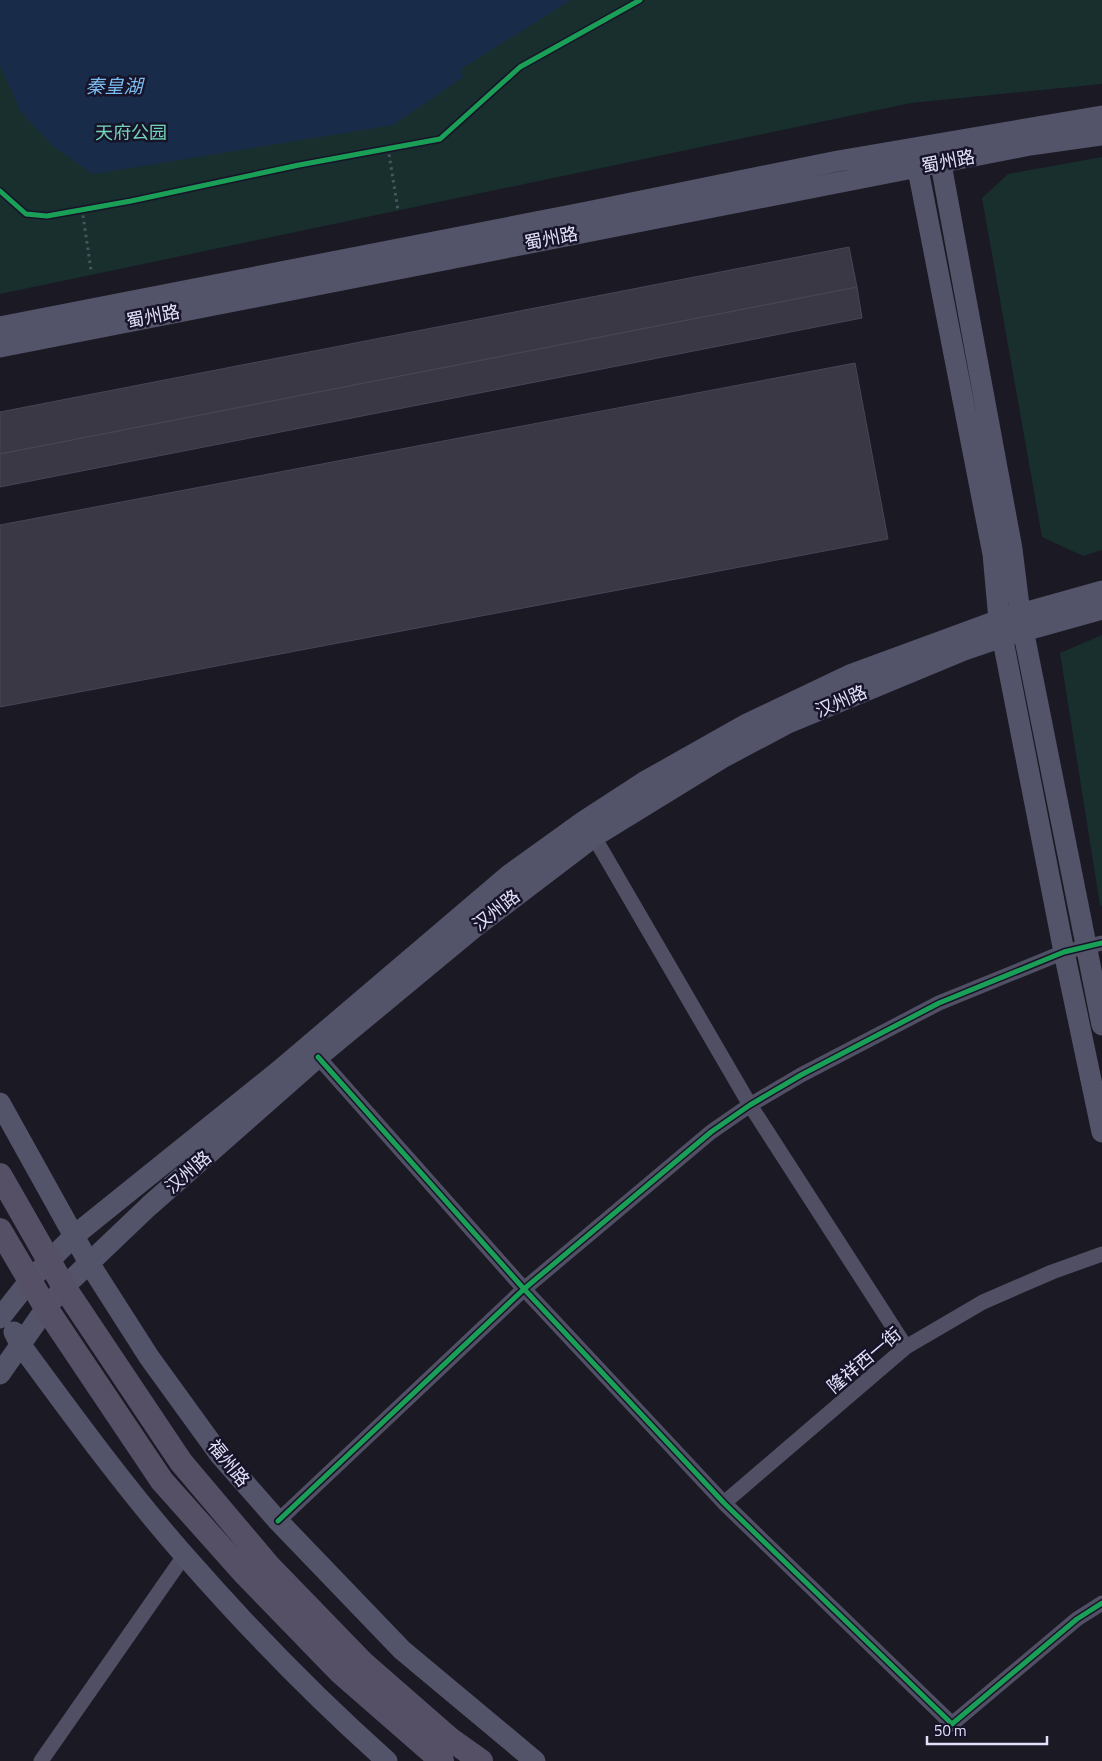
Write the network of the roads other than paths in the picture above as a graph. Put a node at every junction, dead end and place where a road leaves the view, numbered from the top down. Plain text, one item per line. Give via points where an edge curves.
1 (1102, 116) edge
2 (1102, 135) edge
3 (939, 152) junction
4 (915, 157) junction
5 (0, 327) edge
6 (0, 347) edge
7 (1102, 591) edge
8 (1102, 609) edge
9 (1022, 622) junction
10 (1001, 628) junction
11 (589, 829) junction
12 (1094, 945) edge
13 (1064, 952) junction
14 (1102, 1025) edge
15 (318, 1057) junction
16 (0, 1103) edge
17 (750, 1105) junction
18 (1102, 1132) edge
19 (0, 1175) edge
20 (0, 1230) edge
21 (75, 1235) junction
22 (1102, 1254) edge
23 (49, 1260) junction
24 (89, 1263) junction
25 (30, 1280) junction
26 (64, 1287) junction
27 (524, 1289) junction
28 (46, 1308) junction
29 (1, 1312) edge
30 (20, 1344) junction
31 (906, 1347) junction
32 (0, 1374) edge
33 (724, 1503) junction
34 (278, 1521) junction
35 (184, 1556) junction
36 (1102, 1603) edge
37 (41, 1761) edge
38 (386, 1761) edge
39 (442, 1761) edge
40 (482, 1761) edge
41 (535, 1761) edge

1 - 3 main road, 蜀州路
2 - 3 main road, 蜀州路
3 - 4 main road, 蜀州路
3 - 9 main road via 1012,549
4 - 5 main road, 蜀州路
4 - 6 main road, 蜀州路
4 - 10 main road via 993,554
7 - 9 main road, 汉州路
8 - 9 main road, 汉州路
9 - 10 main road, 汉州路
9 - 12 main road
10 - 11 main road, 汉州路 via 955,654 788,723
10 - 13 main road
11 - 15 main road, 汉州路
11 - 17 street
11 - 21 main road, 汉州路 via 494,888 280,1070
12 - 13 street
12 - 14 main road
13 - 17 street via 939,1004 800,1075
13 - 18 main road
15 - 24 main road, 汉州路
15 - 27 street
16 - 21 main road, 福州路
17 - 27 street via 647,1184
17 - 31 street
19 - 23 main road, 福州路
20 - 25 main road
21 - 23 main road, 汉州路
21 - 24 main road, 福州路
22 - 31 street, 隆祥西一街 via 983,1302
23 - 25 main road, 汉州路
23 - 26 main road, 福州路
24 - 26 main road, 汉州路
24 - 34 main road, 福州路 via 149,1357 220,1455
25 - 28 main road
25 - 29 main road, 汉州路
26 - 28 main road, 汉州路
26 - 40 main road, 福州路 via 181,1462 268,1565 363,1663 450,1739
27 - 33 street
27 - 34 street
28 - 30 main road, 汉州路
28 - 39 main road via 162,1481 245,1574 340,1672
29 - 30 main road
30 - 32 main road, 汉州路
30 - 35 main road via 84,1431
31 - 33 street, 隆祥西一街
33 - 36 street via 952,1724 1077,1619
34 - 41 main road, 福州路 via 402,1650
35 - 37 street
35 - 38 main road via 345,1724

